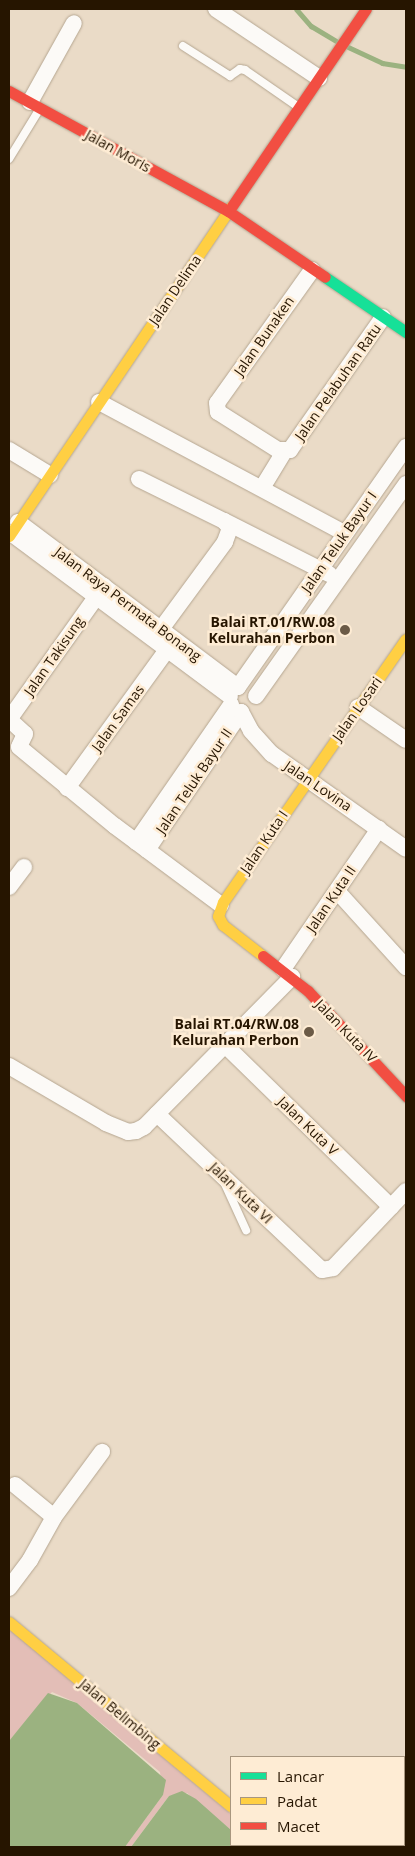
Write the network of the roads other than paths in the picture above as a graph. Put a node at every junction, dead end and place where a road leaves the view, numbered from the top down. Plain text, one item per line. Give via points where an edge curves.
1 (216, 9) edge
2 (366, 9) edge
3 (74, 23) dead end
4 (183, 46) dead end
5 (318, 78) junction
6 (9, 91) edge
7 (35, 105) junction
8 (299, 107) junction
9 (9, 159) edge
10 (228, 211) junction
11 (312, 270) junction
12 (383, 318) junction
13 (406, 332) edge
14 (99, 402) junction
15 (406, 447) edge
16 (9, 450) edge
17 (288, 450) junction
18 (50, 475) junction
19 (139, 479) dead end
20 (406, 484) edge
21 (262, 488) junction
22 (363, 507) junction
23 (381, 519) junction
24 (224, 521) junction
25 (12, 530) edge
26 (344, 533) junction
27 (320, 568) junction
28 (337, 579) junction
29 (100, 591) junction
30 (158, 633) junction
31 (406, 640) edge
32 (172, 644) junction
33 (256, 696) junction
34 (235, 700) junction
35 (358, 707) junction
36 (406, 740) edge
37 (14, 748) edge
38 (307, 780) junction
39 (67, 788) junction
40 (379, 829) junction
41 (141, 846) junction
42 (406, 849) edge
43 (24, 867) dead end
44 (9, 887) edge
45 (336, 891) junction
46 (221, 905) junction
47 (406, 968) edge
48 (287, 973) junction
49 (225, 1045) junction
50 (9, 1066) edge
51 (406, 1096) edge
52 (157, 1114) junction
53 (218, 1171) junction
54 (406, 1190) edge
55 (391, 1207) junction
56 (246, 1230) dead end
57 (102, 1452) dead end
58 (15, 1485) dead end
59 (54, 1517) junction
60 (9, 1588) edge
61 (9, 1622) edge
62 (230, 1805) edge

1 - 5 street
2 - 5 street, Jalan Delima
3 - 7 street
4 - 8 lane via 230,76 240,69 245,70
5 - 8 street, Jalan Delima
6 - 7 street, Jalan Moris
7 - 9 lane
7 - 10 street, Jalan Moris
8 - 10 street, Jalan Delima
10 - 11 street, Jalan Moris
10 - 14 street, Jalan Delima
11 - 12 street, Jalan Moris
11 - 17 street, Jalan Bunaken via 217,403 218,412
12 - 13 street, Jalan Moris
12 - 17 street, Jalan Pelabuhan Ratu
14 - 18 street, Jalan Delima
14 - 21 street
15 - 22 street, Jalan Teluk Bayur I
16 - 18 street
17 - 21 street, Jalan Pelabuhan Ratu
18 - 25 street, Jalan Delima
19 - 24 street
20 - 23 street, Jalan Teluk Bayur I
21 - 26 street
22 - 23 street
22 - 26 street, Jalan Teluk Bayur I
23 - 28 street, Jalan Teluk Bayur I
24 - 27 street
24 - 30 street via 230,528 228,537
25 - 29 street, Jalan Raya Permata Bonang
26 - 27 street, Jalan Teluk Bayur I
27 - 28 street
27 - 34 street, Jalan Teluk Bayur I
28 - 33 street, Jalan Teluk Bayur I
29 - 30 street, Jalan Raya Permata Bonang
29 - 37 street, Jalan Takisung via 11,717 11,721 25,734
30 - 32 street, Jalan Raya Permata Bonang
31 - 35 street, Jalan Losari
32 - 34 street, Jalan Raya Permata Bonang
32 - 39 street, Jalan Samas
33 - 34 street via 250,688
33 - 34 street, Jalan Teluk Bayur I via 252,708
34 - 38 street, Jalan Lovina via 264,746
34 - 41 street, Jalan Teluk Bayur II
35 - 36 street
35 - 38 street, Jalan Losari
37 - 39 street, Jalan Takisung
38 - 40 street, Jalan Lovina
38 - 46 street, Jalan Kuta I
39 - 41 street, Jalan Takisung
40 - 42 street, Jalan Lovina
40 - 45 street, Jalan Kuta II
41 - 46 street, Jalan Takisung
43 - 44 street
45 - 47 street
45 - 48 street, Jalan Kuta II
46 - 48 street, Jalan Kuta IV via 218,912 220,921
48 - 49 street, Jalan Kuta II
48 - 51 street, Jalan Kuta IV via 334,1017
49 - 52 street, Jalan Kuta II
49 - 55 street, Jalan Kuta V
50 - 52 street, Jalan Kuta II via 116,1128 136,1131
52 - 53 street, Jalan Kuta VI
53 - 55 street, Jalan Kuta VI via 316,1266 326,1271 335,1266
53 - 56 lane
54 - 55 street
57 - 59 street
58 - 59 street
59 - 60 street via 30,1560
61 - 62 street, Jalan Belimbing

